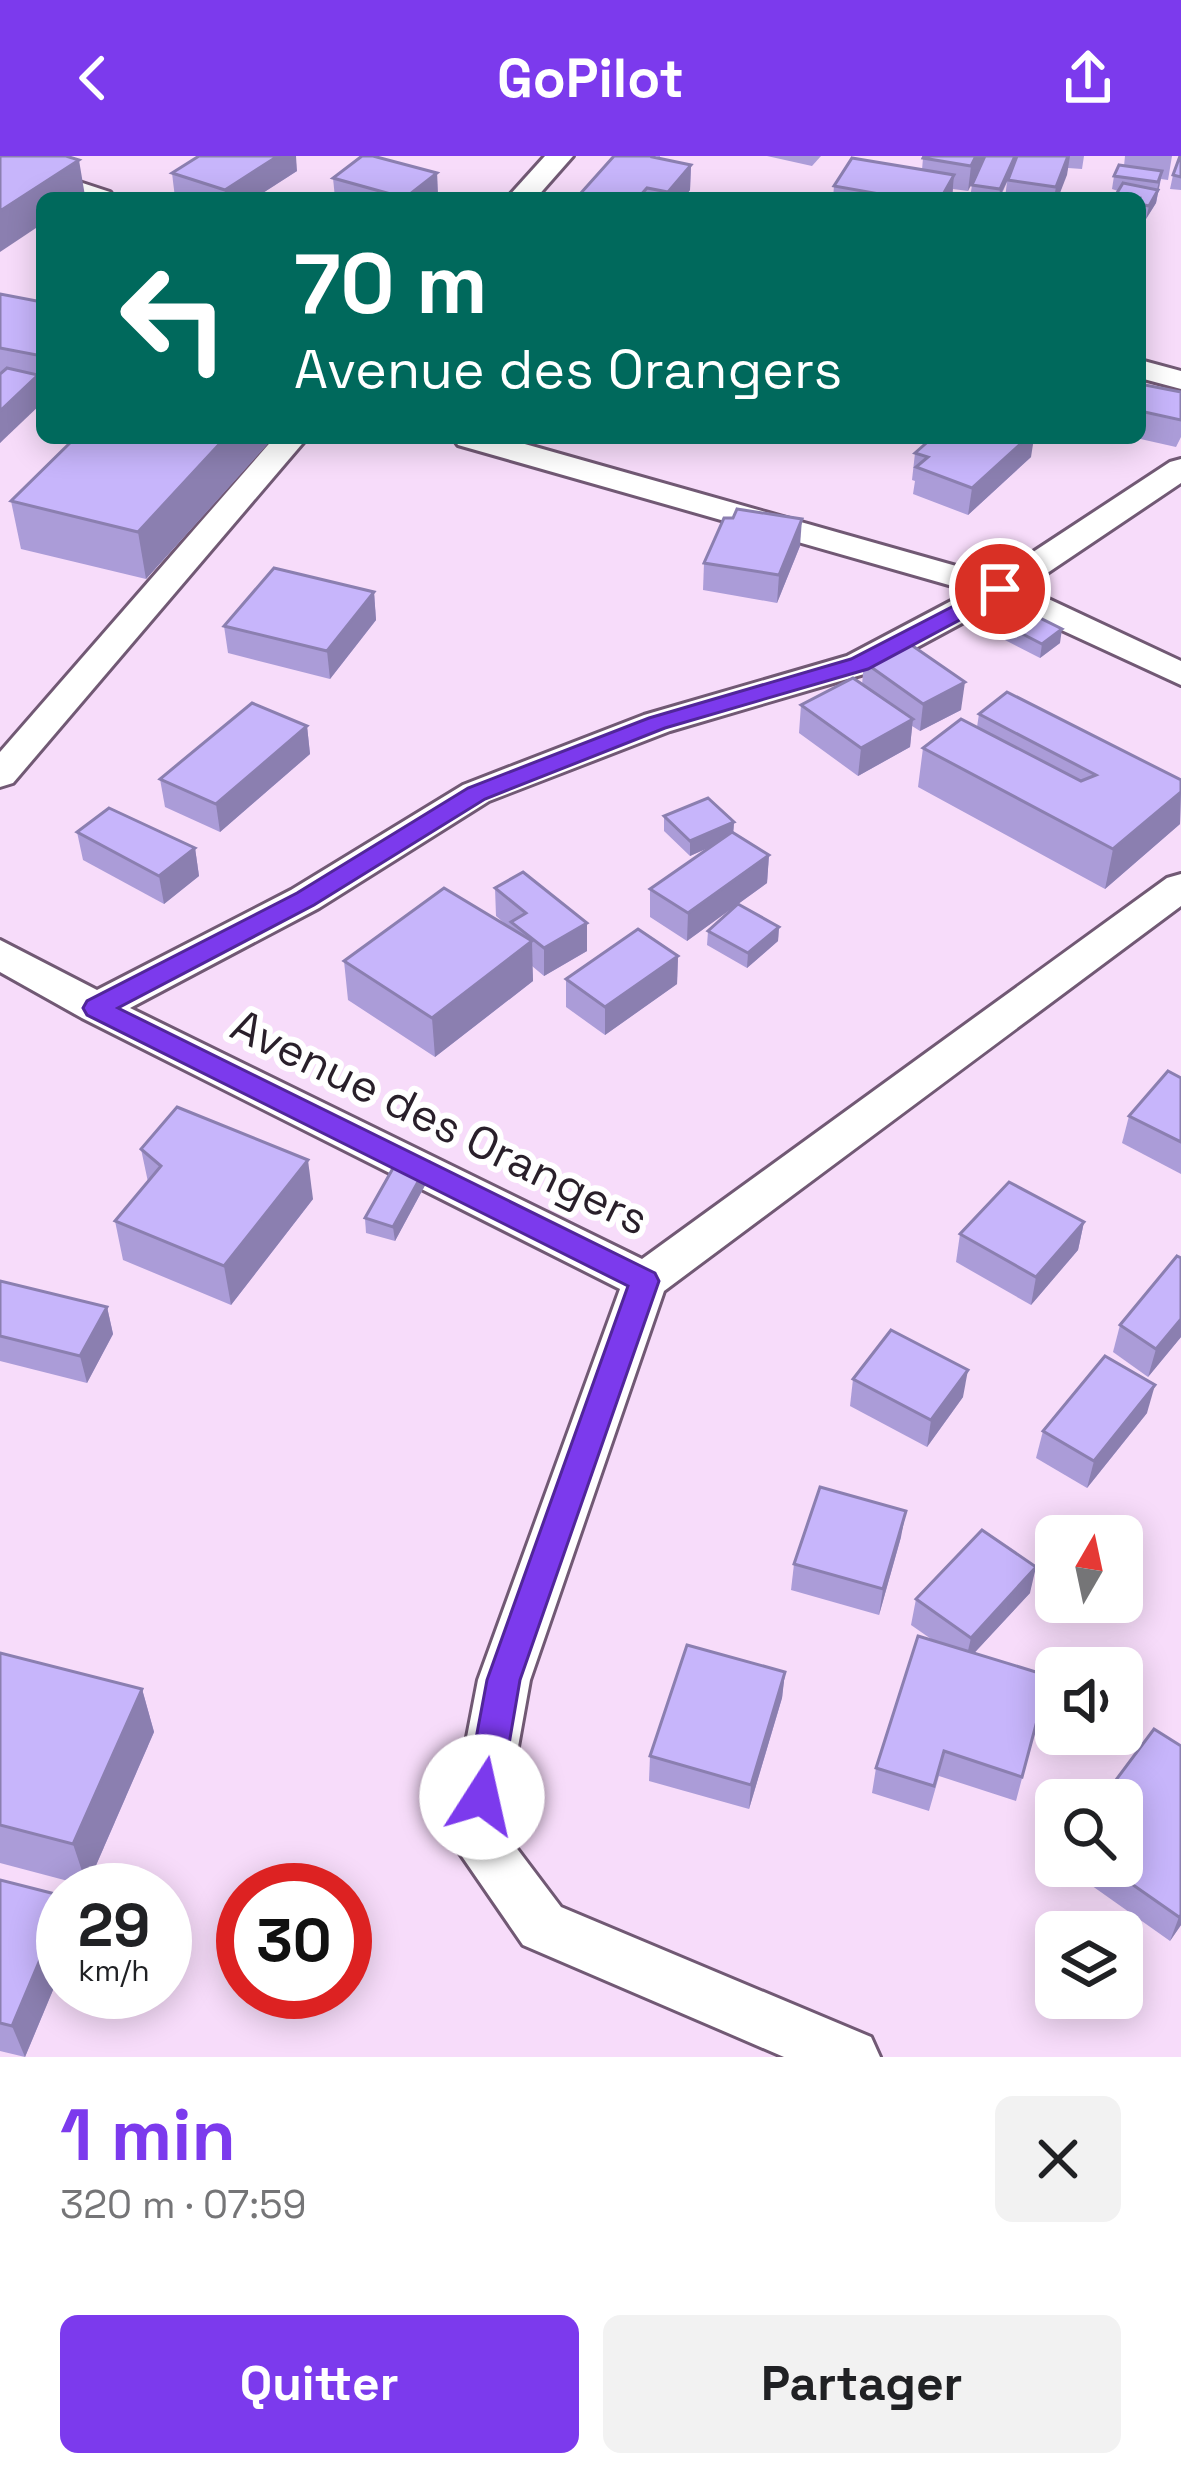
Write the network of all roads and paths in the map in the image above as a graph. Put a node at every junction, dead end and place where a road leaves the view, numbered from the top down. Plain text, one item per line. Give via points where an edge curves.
1 (560, 156) edge
2 (0, 164) edge
3 (82, 192) edge
4 (526, 192) edge
5 (1146, 371) edge
6 (1181, 380) edge
7 (286, 444) edge
8 (490, 444) edge
9 (1181, 469) edge
10 (1000, 589) junction
11 (1181, 674) edge
12 (0, 776) edge
13 (1181, 887) edge
14 (0, 954) edge
15 (96, 1008) junction
16 (645, 1281) junction
17 (851, 2057) edge

1 - 4 street
2 - 3 street
5 - 6 street
7 - 12 street
8 - 10 street
9 - 10 street
10 - 11 street
10 - 15 street via 860,664 657,723 476,793 305,899
13 - 16 street
14 - 15 street, Avenue des Orangers
15 - 16 street, Avenue des Orangers
16 - 17 street via 504,1680 475,1836 542,1926

